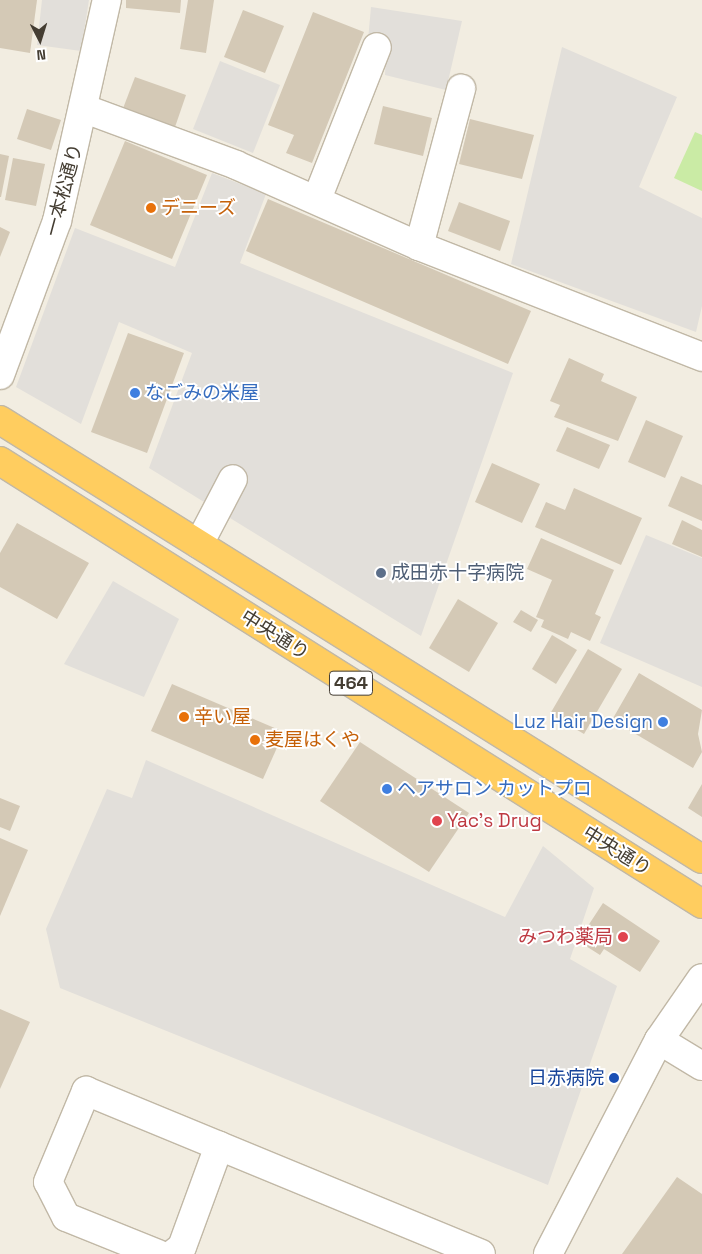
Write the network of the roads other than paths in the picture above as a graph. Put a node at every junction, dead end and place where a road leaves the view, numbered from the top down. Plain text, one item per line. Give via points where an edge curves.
1 (107, 0) edge
2 (377, 47) dead end
3 (461, 89) dead end
4 (85, 109) junction
5 (317, 199) junction
6 (419, 246) junction
7 (702, 357) edge
8 (0, 374) edge
9 (0, 420) edge
10 (0, 461) edge
11 (233, 479) dead end
12 (199, 544) junction
13 (702, 859) edge
14 (702, 904) edge
15 (702, 978) edge
16 (659, 1040) junction
17 (702, 1066) edge
18 (219, 1146) junction
19 (158, 1254) edge
20 (173, 1254) edge
21 (481, 1254) edge
22 (548, 1254) edge

1 - 4 street, 一本松通り
2 - 5 street
3 - 6 street
4 - 5 street
4 - 8 street, 一本松通り via 57,221
5 - 6 street
6 - 7 street
9 - 12 highway, 中央通り / 464
10 - 14 highway, 中央通り / 464
11 - 12 street
12 - 13 highway, 中央通り / 464
15 - 16 street
16 - 17 street
16 - 22 street
18 - 19 street via 86,1091 48,1182 66,1217
18 - 20 street via 182,1247
18 - 21 street

